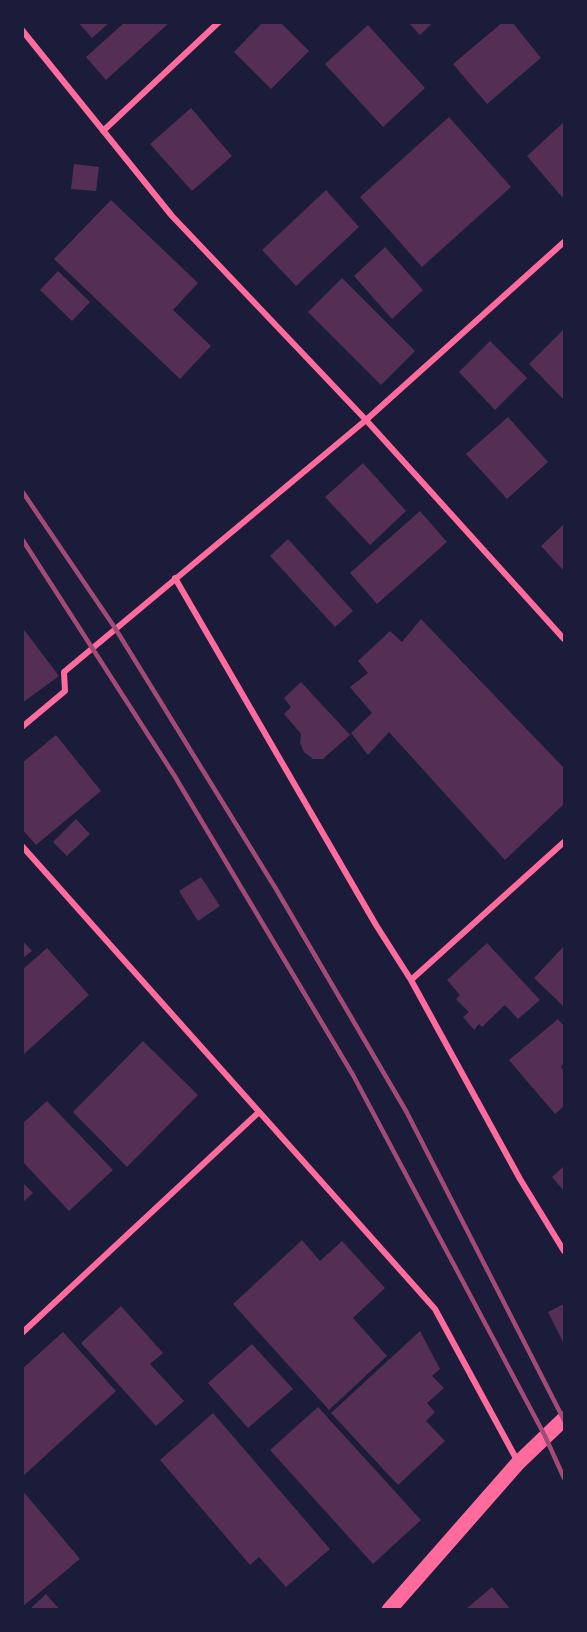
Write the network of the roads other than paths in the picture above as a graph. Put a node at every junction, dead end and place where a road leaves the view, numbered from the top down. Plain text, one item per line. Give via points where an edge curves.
1 (219, 22) edge
2 (22, 30) edge
3 (103, 131) junction
4 (564, 242) edge
5 (366, 420) junction
6 (175, 578) junction
7 (564, 639) edge
8 (22, 727) edge
9 (564, 842) edge
10 (22, 846) edge
11 (411, 981) junction
12 (259, 1112) junction
13 (564, 1251) edge
14 (22, 1332) edge
15 (564, 1419) edge
16 (518, 1462) junction
17 (389, 1610) edge

1 - 3 street
2 - 3 street
3 - 5 street via 172,216
4 - 5 street
5 - 6 street
5 - 7 street
6 - 8 street via 64,672 64,691
6 - 11 street
9 - 11 street
10 - 12 street
11 - 13 street
12 - 14 street
12 - 16 street via 435,1309
15 - 16 main road
16 - 17 main road

